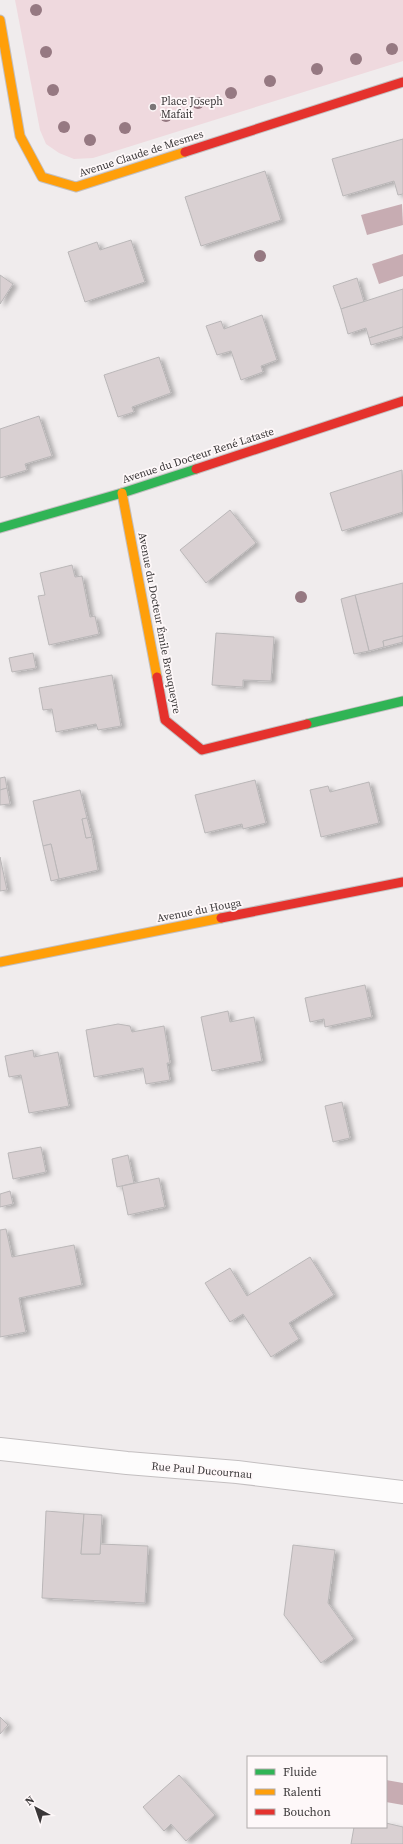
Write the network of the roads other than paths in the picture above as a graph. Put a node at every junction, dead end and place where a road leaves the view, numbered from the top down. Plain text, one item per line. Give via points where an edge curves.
1 (0, 20) edge
2 (403, 82) edge
3 (403, 401) edge
4 (122, 493) junction
5 (0, 528) edge
6 (403, 701) edge
7 (403, 882) edge
8 (0, 962) edge
9 (0, 1449) edge
10 (403, 1492) edge

1 - 2 street, Avenue Claude de Mesmes via 20,136 42,177 76,187
3 - 4 street, Avenue du Docteur René Lataste
4 - 5 street, Avenue du Docteur René Lataste
4 - 6 street, Avenue du Docteur Émile Brouqueyre via 165,720 202,750
7 - 8 street, Avenue du Houga
9 - 10 street, Rue Paul Ducournau via 245,1473

